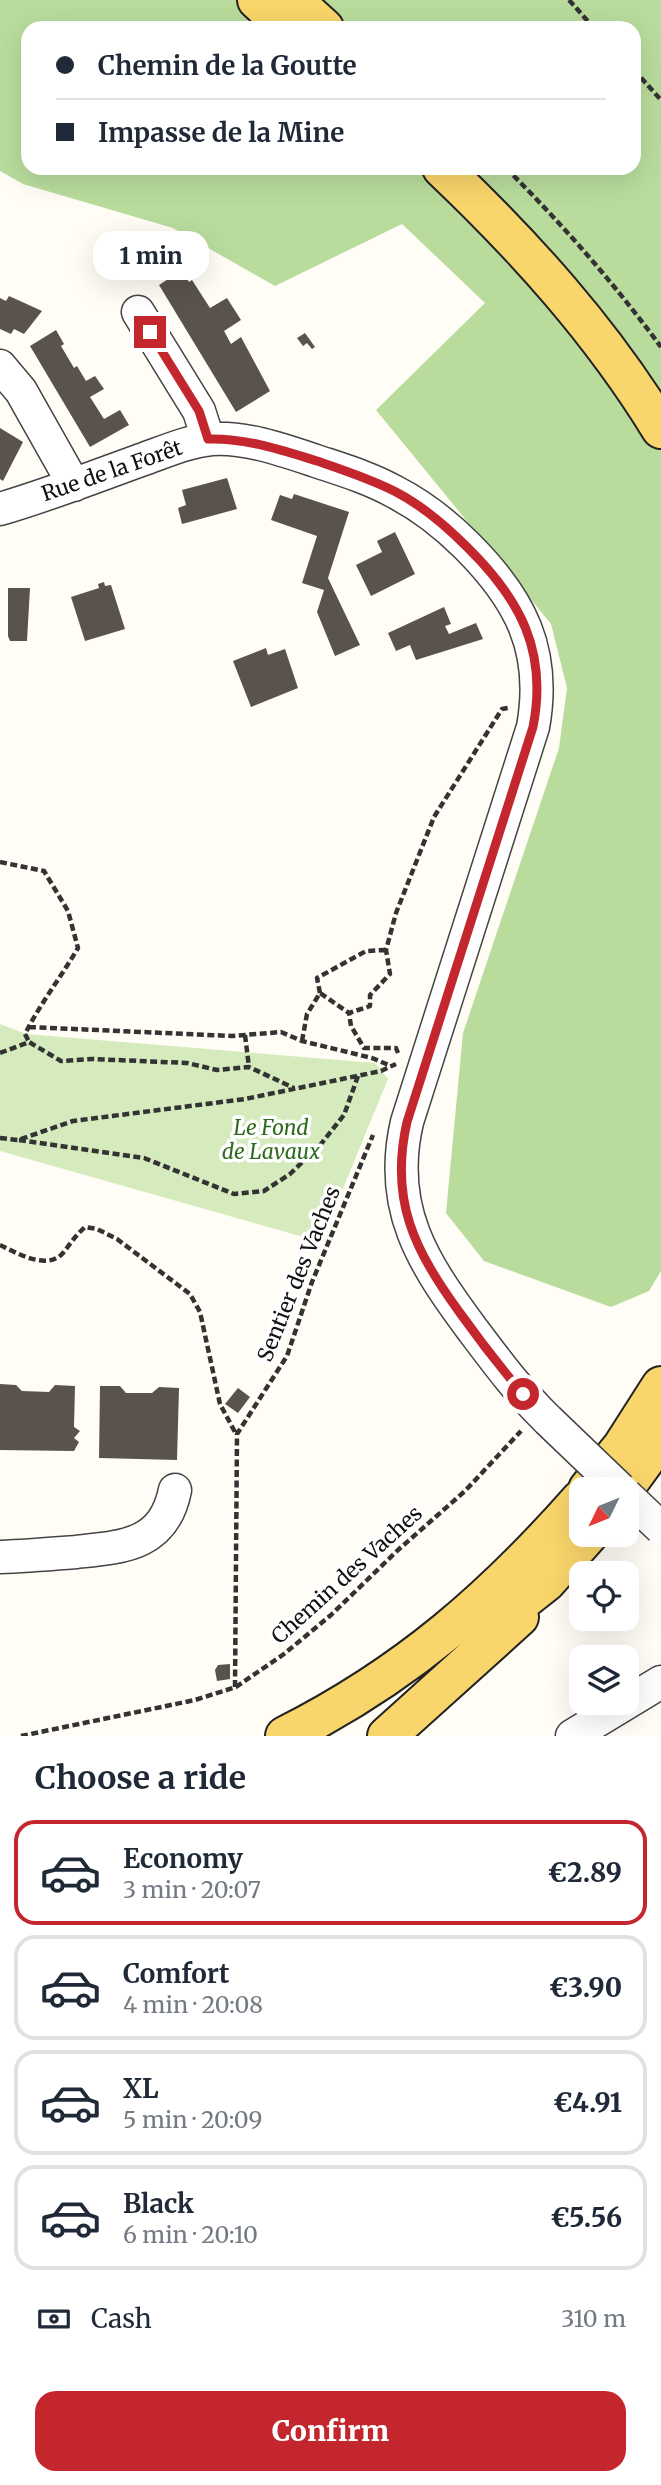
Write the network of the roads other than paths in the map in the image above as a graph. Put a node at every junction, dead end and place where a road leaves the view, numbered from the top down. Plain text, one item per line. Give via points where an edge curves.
1 (257, 0) edge
2 (293, 0) edge
3 (280, 21) edge
4 (316, 21) edge
5 (449, 175) edge
6 (483, 175) edge
7 (138, 312) dead end
8 (0, 366) edge
9 (661, 383) edge
10 (661, 429) edge
11 (208, 439) junction
12 (74, 485) junction
13 (0, 509) edge
14 (661, 1386) edge
15 (661, 1438) edge
16 (598, 1477) edge
17 (609, 1477) edge
18 (631, 1477) edge
19 (175, 1490) dead end
20 (639, 1507) edge
21 (569, 1513) edge
22 (661, 1528) edge
23 (577, 1547) edge
24 (0, 1558) edge
25 (546, 1582) junction
26 (661, 1682) edge
27 (285, 1736) edge
28 (332, 1736) edge
29 (387, 1736) edge
30 (572, 1736) edge

1 - 3 main road
2 - 4 main road
5 - 10 main road via 574,306
6 - 9 main road via 583,279
7 - 11 street via 199,411
8 - 12 street via 20,391
11 - 12 street, Rue de la Forêt
11 - 17 street, Rue de la Forêt, bridge via 254,443 298,455 364,478 417,505 490,569 517,606 536,670 533,727 407,1122 400,1165 405,1212 438,1282 505,1373 543,1416
12 - 13 street, Rue de la Forêt
14 - 16 main road
15 - 18 main road
19 - 24 street via 172,1508 163,1521 138,1542
20 - 22 street, bridge
21 - 27 main road via 526,1561 442,1636 354,1698
23 - 25 main road
25 - 28 main road via 426,1677
25 - 29 main road via 513,1625
26 - 30 street

